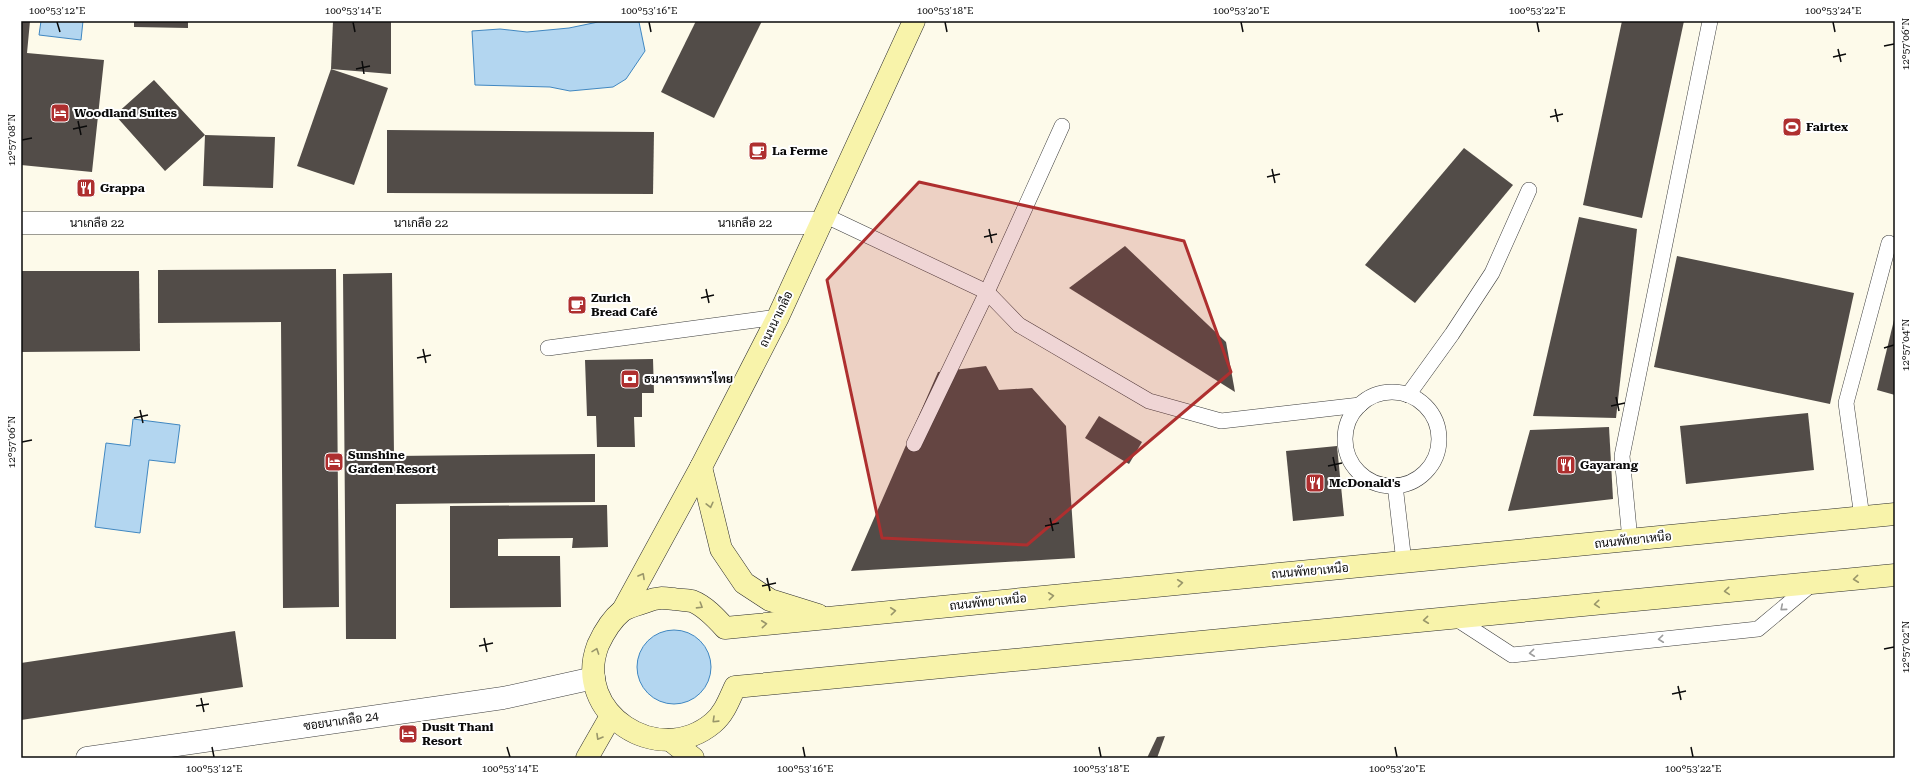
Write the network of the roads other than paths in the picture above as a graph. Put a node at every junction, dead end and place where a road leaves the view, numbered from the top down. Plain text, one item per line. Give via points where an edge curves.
1 (914, 21) edge
2 (1710, 21) edge
3 (1062, 126) dead end
4 (1529, 190) dead end
5 (823, 219) junction
6 (21, 223) edge
7 (1889, 243) dead end
8 (987, 292) junction
9 (778, 317) junction
10 (548, 348) dead end
11 (1408, 394) junction
12 (1360, 405) junction
13 (914, 444) dead end
14 (701, 467) junction
15 (1395, 485) junction
16 (1895, 514) edge
17 (1862, 518) junction
18 (1630, 540) junction
19 (1404, 562) junction
20 (1895, 575) edge
21 (1813, 583) junction
22 (623, 610) junction
23 (829, 618) junction
24 (1455, 618) junction
25 (594, 678) junction
26 (611, 716) junction
27 (670, 740) junction
28 (87, 758) edge
29 (587, 758) edge
30 (693, 758) edge

1 - 5 main road, ถนนนาเกลือ
2 - 18 lane via 1622,456
3 - 8 lane
4 - 11 lane via 1492,273
5 - 6 street, นาเกลือ 22
5 - 8 lane
5 - 9 main road, ถนนนาเกลือ
7 - 17 lane via 1846,403
8 - 12 lane via 1019,325 1149,401 1191,414 1221,421
8 - 13 lane
9 - 10 lane
9 - 14 main road, ถนนนาเกลือ
11 - 12 lane via 1378,394
11 - 15 lane via 1432,413 1438,427 1439,442 1436,456 1428,469 1417,479 1403,485
12 - 15 lane via 1346,428 1345,444 1349,459 1358,472 1372,481 1388,486
22 -> 14 main road, ถนนนาเกลือ
14 -> 23 main road via 721,549 744,583 770,600
15 - 19 lane
16 - 17 main road, ถนนพัทยาเหนือ
17 - 18 main road, ถนนพัทยาเหนือ
18 - 19 main road, ถนนพัทยาเหนือ
23 -> 19 main road, ถนนพัทยาเหนือ
20 -> 21 main road
21 -> 24 main road
21 -> 24 lane via 1758,629 1512,655
22 -> 23 main road, ถนนพัทยาเหนือ via 657,597 692,601 713,614 725,628
25 -> 22 main road via 594,657 604,630
24 -> 27 main road via 735,687 725,710 713,723 691,736
25 - 26 main road via 598,695
25 - 28 street, ซอยนาเกลือ 24 via 503,698
26 - 27 main road via 640,736
26 -> 29 main road
27 - 30 main road

